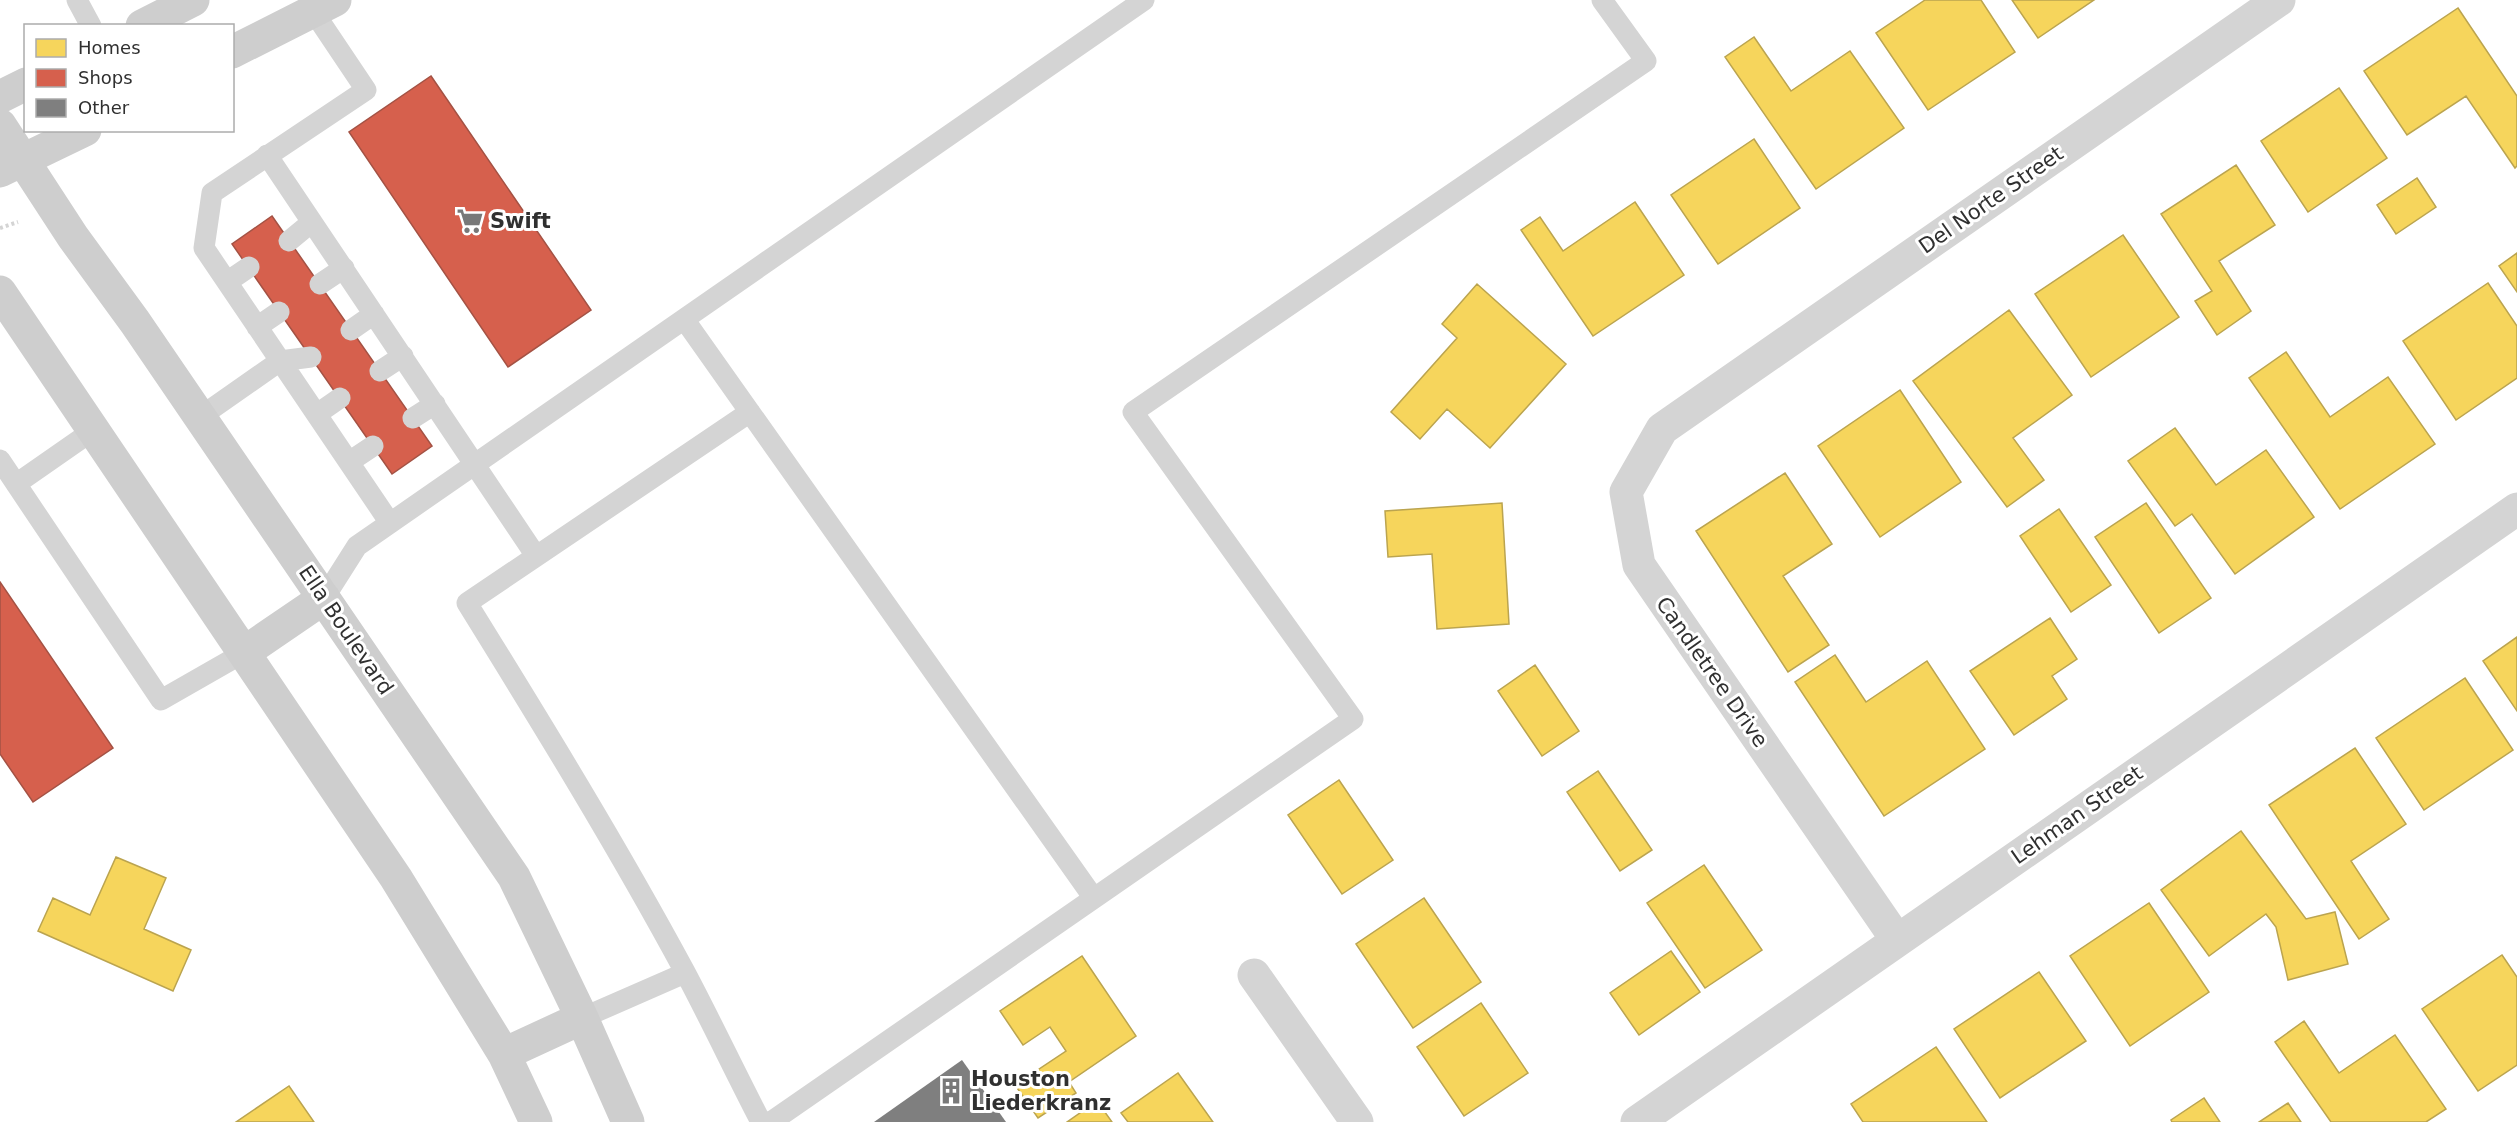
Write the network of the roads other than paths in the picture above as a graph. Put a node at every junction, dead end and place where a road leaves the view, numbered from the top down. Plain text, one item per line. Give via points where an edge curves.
1 (77, 0) edge
2 (193, 0) edge
3 (1144, 0) edge
4 (1602, 0) edge
5 (2279, 0) edge
6 (324, 6) edge
7 (90, 24) edge
8 (146, 24) edge
9 (234, 51) edge
10 (24, 85) edge
11 (0, 97) edge
12 (0, 124) edge
13 (81, 132) edge
14 (267, 155) junction
15 (12, 166) edge
16 (312, 222) junction
17 (289, 240) dead end
18 (249, 267) dead end
19 (344, 268) junction
20 (227, 282) junction
21 (320, 284) dead end
22 (2, 299) edge
23 (279, 312) dead end
24 (374, 314) junction
25 (684, 319) junction
26 (257, 327) junction
27 (351, 330) dead end
28 (403, 356) junction
29 (311, 357) dead end
30 (280, 361) junction
31 (380, 371) dead end
32 (340, 398) dead end
33 (1703, 400) joint
34 (435, 404) junction
35 (750, 412) junction
36 (317, 414) junction
37 (200, 417) junction
38 (413, 418) dead end
39 (95, 429) junction
40 (373, 446) dead end
41 (0, 460) edge
42 (349, 462) junction
43 (475, 462) junction
44 (16, 484) junction
45 (2517, 509) edge
46 (390, 523) junction
47 (536, 556) junction
48 (324, 598) junction
49 (245, 651) junction
50 (1093, 897) junction
51 (1897, 940) junction
52 (685, 973) junction
53 (1254, 975) dead end
54 (582, 1018) junction
55 (504, 1054) junction
56 (536, 1122) edge
57 (628, 1122) edge
58 (761, 1122) edge
59 (771, 1122) edge
60 (1357, 1122) edge
61 (1637, 1122) edge

1 - 7 lane
2 - 8 main road
3 - 25 lane
4 - 50 lane via 1646,61 1133,412 1353,718
5 - 33 street, Del Norte Street
6 - 9 main road
6 - 14 lane via 366,90
10 - 11 main road
12 - 15 main road, Ella Boulevard
13 - 15 main road
14 - 16 lane
14 - 20 lane via 212,193 204,248
15 - 37 main road, Ella Boulevard via 73,237
16 - 17 lane
16 - 19 lane
18 - 20 lane
19 - 21 lane
19 - 24 lane
20 - 26 lane
22 - 39 main road
23 - 26 lane
24 - 27 lane
24 - 28 lane
25 - 35 lane
25 - 43 lane
26 - 30 lane
28 - 31 lane
28 - 34 lane
29 - 30 lane
30 - 36 lane
30 - 37 lane
32 - 36 lane
33 - 51 street, Candletree Drive via 1662,429 1626,492 1639,565
34 - 38 lane
34 - 43 lane
35 - 47 lane
35 - 50 lane
36 - 42 lane
37 - 48 main road, Ella Boulevard
39 - 44 lane
39 - 49 main road
40 - 42 lane
41 - 44 lane
42 - 46 lane
43 - 46 lane
43 - 47 lane
44 - 49 lane via 161,700
45 - 51 street, Lehman Street
46 - 48 lane via 357,546
47 - 52 lane via 467,603 580,786
48 - 49 main road
48 - 54 main road, Ella Boulevard via 514,877
49 - 55 main road via 396,878
50 - 59 lane
51 - 61 street, Lehman Street
52 - 54 lane
52 - 58 lane
53 - 60 street
54 - 55 main road
54 - 57 main road, Ella Boulevard
55 - 56 main road

